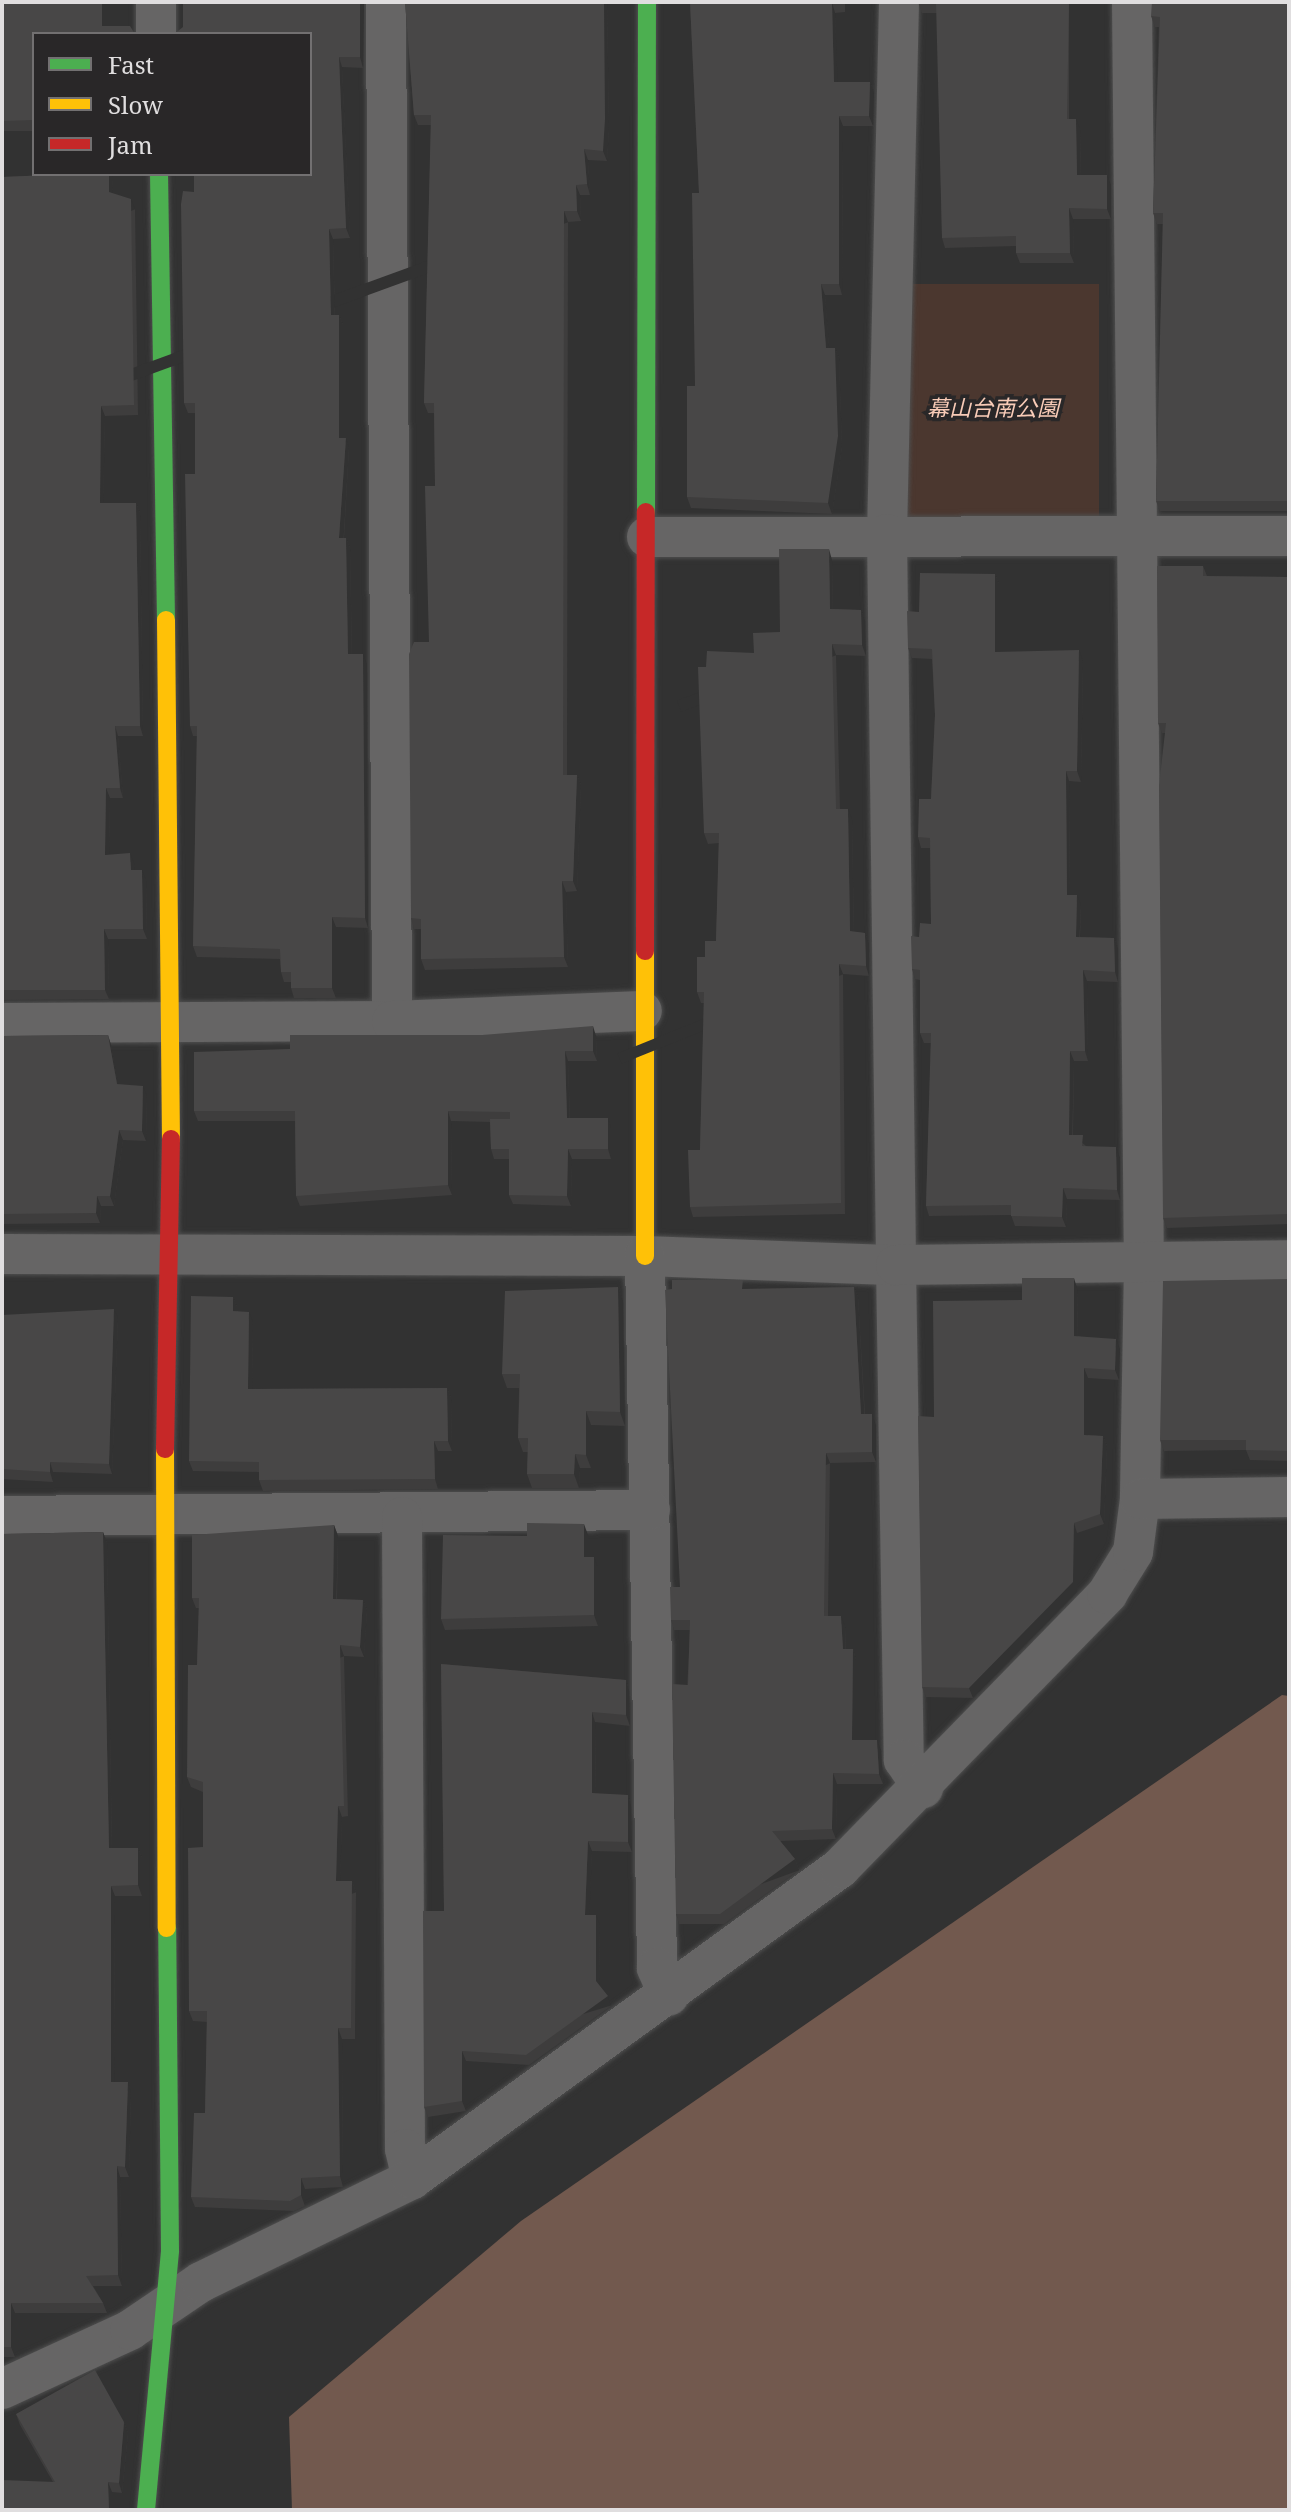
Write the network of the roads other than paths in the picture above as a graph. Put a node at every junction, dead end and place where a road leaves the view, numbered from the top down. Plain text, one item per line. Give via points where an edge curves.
1 (156, 2) edge
2 (386, 2) edge
3 (647, 2) edge
4 (899, 2) edge
5 (1132, 2) edge
6 (156, 32) edge
7 (159, 176) edge
8 (887, 534) junction
9 (1133, 535) junction
10 (1289, 536) edge
11 (647, 537) junction
12 (642, 1011) junction
13 (173, 1021) junction
14 (392, 1021) junction
15 (2, 1023) edge
16 (170, 1253) junction
17 (2, 1254) edge
18 (645, 1256) junction
19 (1289, 1260) edge
20 (1144, 1264) junction
21 (896, 1265) junction
22 (1289, 1497) edge
23 (1140, 1499) junction
24 (650, 1510) junction
25 (164, 1515) junction
26 (2, 1516) edge
27 (402, 1517) junction
28 (923, 1788) junction
29 (669, 1996) junction
30 (412, 2179) junction
31 (169, 2305) junction
32 (2, 2389) edge
33 (146, 2510) edge

1 - 6 street
2 - 14 street
3 - 11 street
4 - 8 street
5 - 9 street
7 - 13 street
8 - 9 street
8 - 11 street
8 - 21 street
9 - 10 street
9 - 20 street
11 - 12 street
12 - 14 street
12 - 18 street
13 - 14 street
13 - 15 street
13 - 16 street
16 - 17 street
16 - 18 street
16 - 25 street
18 - 21 street
18 - 24 street
19 - 20 street
20 - 21 street
20 - 23 street
21 - 28 street via 904,1760
22 - 23 street
23 - 28 street via 1127,1569
24 - 27 street
24 - 29 street via 657,1968
25 - 26 street
25 - 27 street
25 - 31 street
27 - 30 street via 405,2149
28 - 29 street via 840,1868
29 - 30 street
30 - 31 street
31 - 32 street
31 - 33 street

